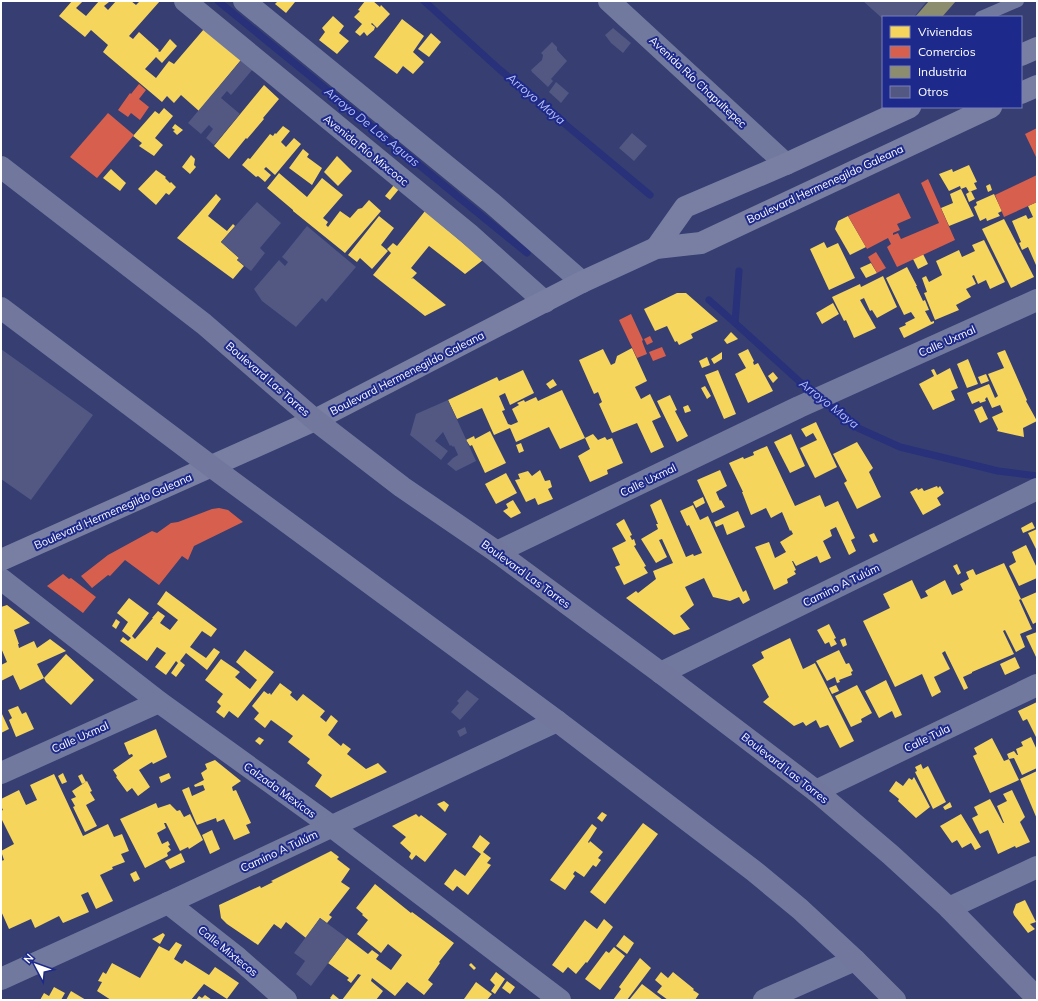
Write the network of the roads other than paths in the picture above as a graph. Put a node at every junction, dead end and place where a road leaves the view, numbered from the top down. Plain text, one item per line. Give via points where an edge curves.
1 (185, 1) edge
2 (244, 1) edge
3 (1018, 1) edge
4 (623, 6) edge
5 (983, 16) edge
6 (1037, 48) edge
7 (1022, 56) edge
8 (1037, 86) edge
9 (1022, 93) edge
10 (908, 108) edge
11 (989, 108) edge
12 (786, 164) junction
13 (1, 167) edge
14 (656, 248) junction
15 (582, 282) junction
16 (1037, 300) edge
17 (545, 302) junction
18 (1, 308) edge
19 (315, 420) junction
20 (212, 467) junction
21 (1029, 493) edge
22 (497, 552) junction
23 (1, 560) edge
24 (1, 579) edge
25 (661, 673) junction
26 (1037, 685) edge
27 (159, 702) junction
28 (557, 721) junction
29 (1, 773) edge
30 (816, 791) junction
31 (331, 826) junction
32 (1037, 867) edge
33 (168, 903) junction
34 (949, 908) junction
35 (855, 960) junction
36 (1, 979) edge
37 (1037, 998) edge
38 (286, 1000) edge
39 (560, 1000) edge
40 (764, 1000) edge
41 (895, 1000) edge

1 - 17 street, Avenida Río Mixcoac via 468,234
2 - 15 street via 492,204
3 - 5 lane
4 - 12 street, Avenida Río Chapultepec
6 - 7 main road
8 - 9 main road
10 - 12 main road, Boulevard Hermenegildo Galeana
11 - 14 main road, Boulevard Hermenegildo Galeana via 701,242
12 - 14 main road, Boulevard Hermenegildo Galeana via 686,208
13 - 19 main road, Boulevard Las Torres via 204,324
14 - 15 main road, Boulevard Hermenegildo Galeana
15 - 17 main road, Boulevard Hermenegildo Galeana
16 - 22 street, Calle Uxmal via 799,407
17 - 19 main road, Boulevard Hermenegildo Galeana
18 - 20 main road
19 - 20 main road, Boulevard Hermenegildo Galeana
19 - 22 main road, Boulevard Las Torres via 402,487
20 - 23 main road, Boulevard Hermenegildo Galeana
20 - 28 main road
21 - 25 street, Camino A Tulúm
22 - 25 main road, Boulevard Las Torres
24 - 27 street, Calzada Mexicas
25 - 30 main road, Boulevard Las Torres
26 - 30 street, Calle Tula
27 - 29 street, Calle Uxmal
27 - 31 street, Calzada Mexicas
28 - 31 street, Camino A Tulúm
28 - 35 main road via 754,871
30 - 34 main road, Boulevard Las Torres via 892,855
31 - 33 street, Camino A Tulúm
31 - 39 street, Calzada Mexicas
32 - 34 street
33 - 36 street, Camino A Tulúm
33 - 38 street, Calle Mixtecos
34 - 37 main road, Boulevard Las Torres
35 - 40 street
35 - 41 main road

